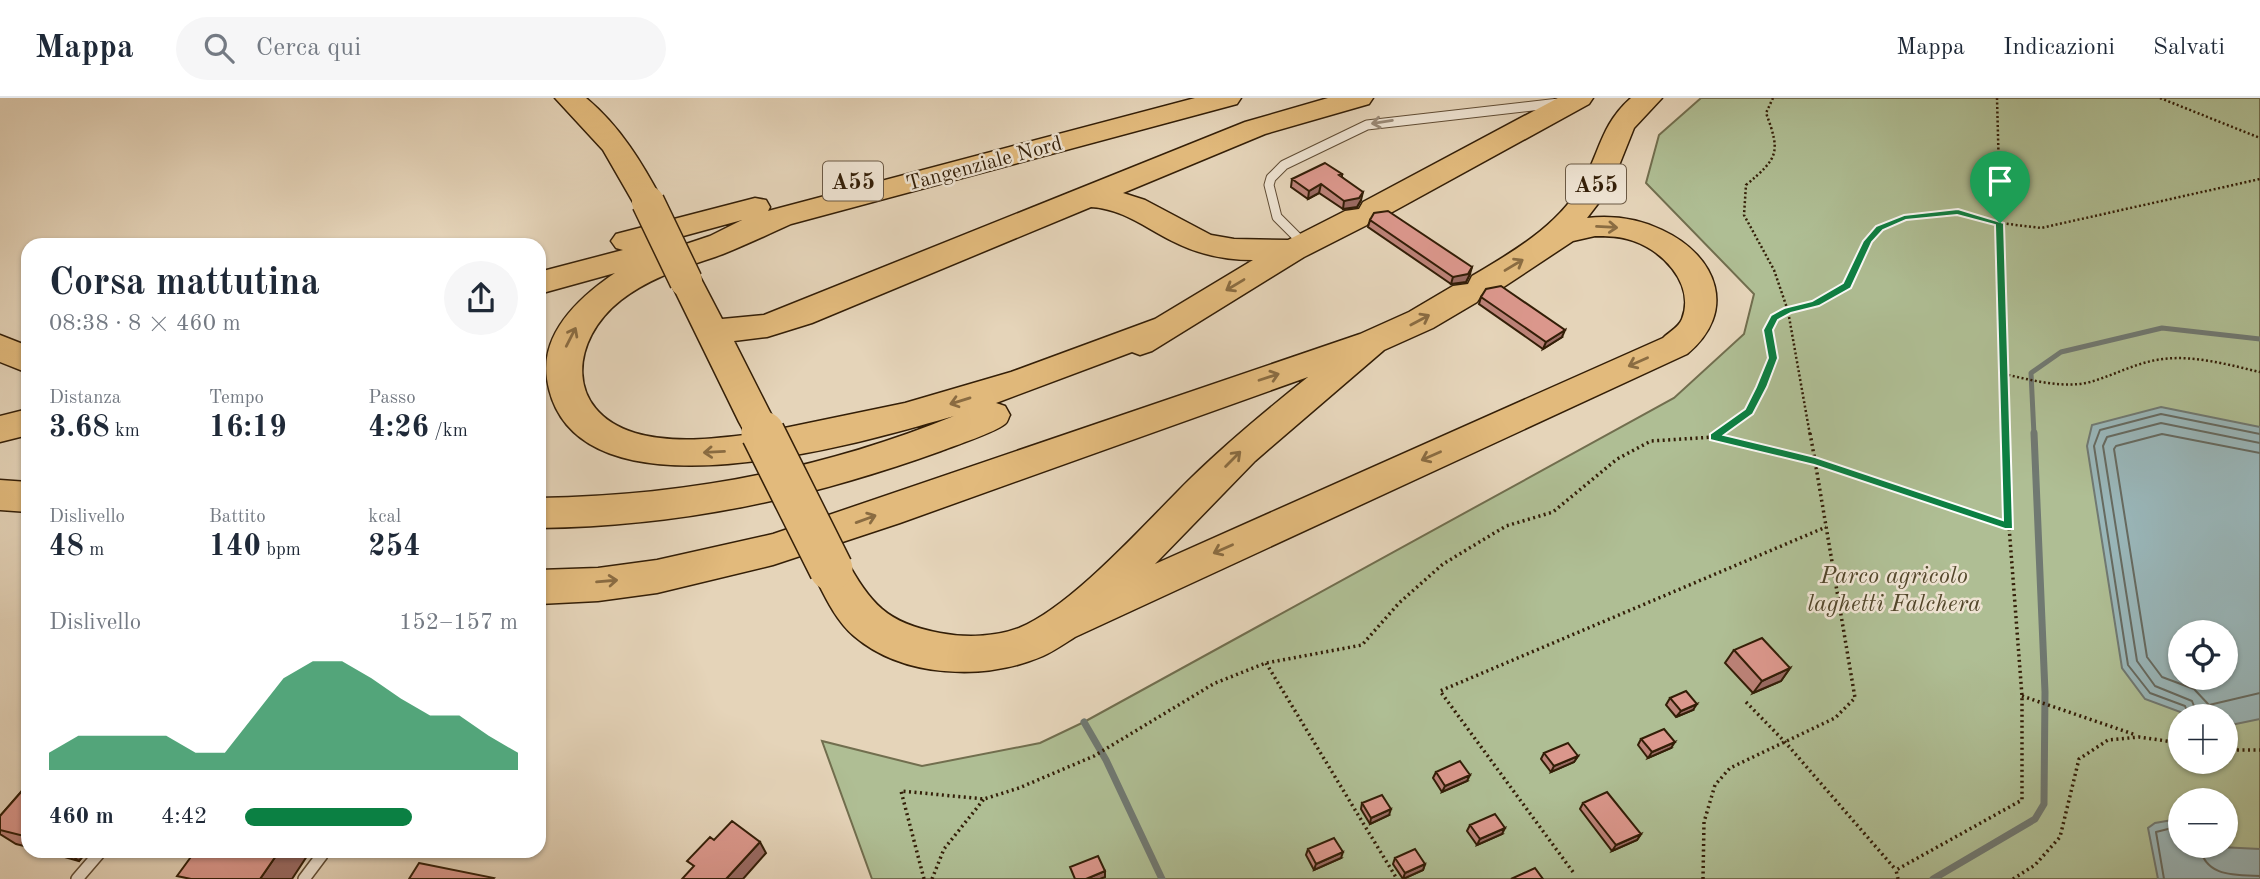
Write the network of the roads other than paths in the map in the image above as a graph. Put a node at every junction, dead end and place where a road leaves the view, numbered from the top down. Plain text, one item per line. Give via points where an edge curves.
1 (569, 98) edge
2 (1167, 98) edge
3 (1227, 98) edge
4 (1359, 98) edge
5 (1648, 98) edge
6 (1575, 99) edge
7 (1149, 171) junction
8 (1084, 197) junction
9 (781, 217) junction
10 (1166, 223) junction
11 (1544, 245) junction
12 (1298, 247) junction
13 (546, 262) edge
14 (546, 281) edge
15 (800, 315) junction
16 (707, 322) junction
17 (0, 325) edge
18 (1162, 328) junction
19 (1373, 342) junction
20 (20, 351) edge
21 (739, 387) junction
22 (21, 401) edge
23 (0, 406) edge
24 (1181, 406) junction
25 (21, 424) edge
26 (0, 429) edge
27 (0, 495) edge
28 (21, 496) edge
29 (546, 513) edge
30 (546, 531) edge
31 (546, 586) edge
32 (1060, 625) junction
33 (95, 858) edge
34 (320, 858) edge
35 (77, 879) edge
36 (304, 879) edge

1 - 16 highway, bridge via 618,147
2 - 13 highway, Tangenziale Nord / A55
3 - 9 highway, Tangenziale Nord / A55
4 - 7 highway via 1255,128
5 - 11 highway, A55 via 1620,127 1589,197
6 - 12 highway via 1448,172
6 -> 12 lane via 1367,125 1284,165 1269,185 1277,217
7 - 8 highway
7 - 10 highway via 1147,195
8 - 10 highway via 1123,201
8 - 15 highway
9 - 14 highway, Tangenziale Nord / A55
18 -> 9 highway via 950,404 845,431 735,451 657,452 618,441 584,419 565,386 564,365 566,347 589,310 649,268
10 - 12 highway via 1212,246
19 -> 11 highway via 1475,289
11 -> 32 highway via 1566,232 1591,227 1624,228 1653,237 1674,251 1699,285 1703,307 1698,324 1675,346
12 -> 18 highway
15 - 16 highway via 767,326
15 - 21 highway via 762,347
16 - 21 highway
17 - 20 highway
18 - 29 highway via 1115,359 980,420 836,471 684,503
24 -> 19 highway
32 -> 19 highway via 1099,594 1242,451
21 - 32 highway, bridge via 846,597 868,622 892,639 929,651 969,655 999,652 1040,638
22 - 23 highway
24 - 30 highway via 775,507 638,527
31 -> 24 highway via 641,578 755,554 832,531
25 - 26 highway
27 - 28 highway
33 - 35 lane
34 - 36 lane

